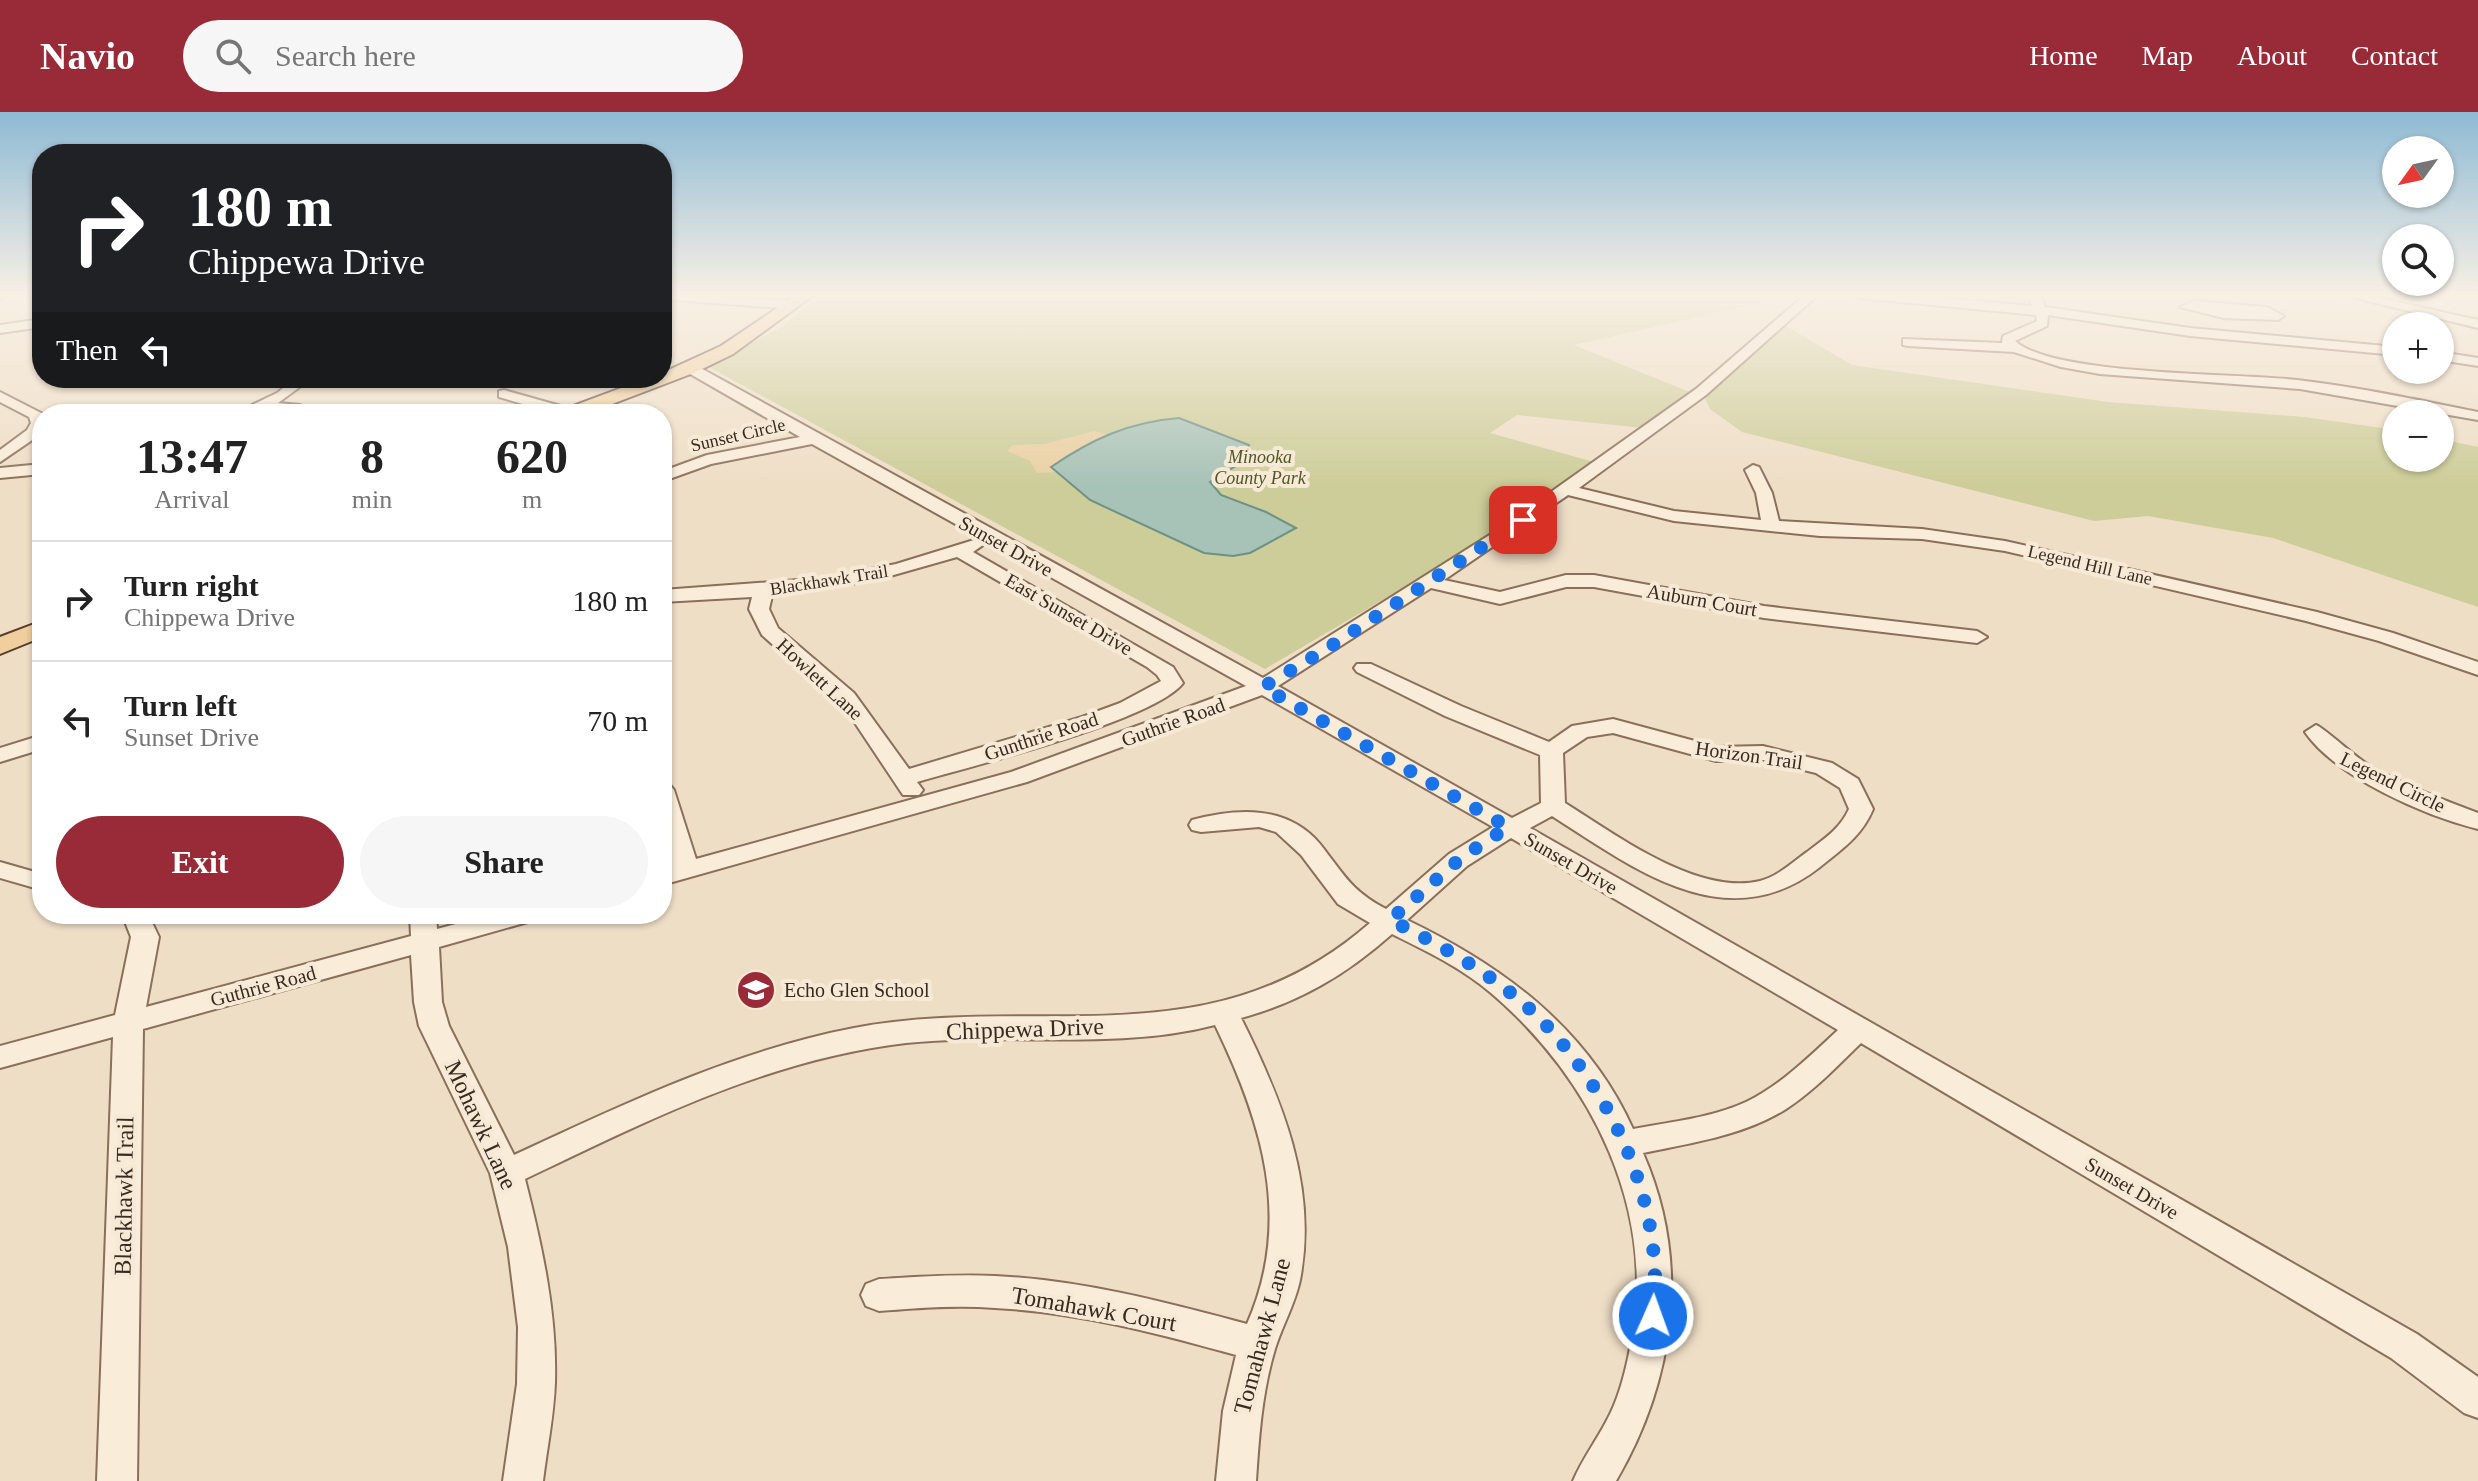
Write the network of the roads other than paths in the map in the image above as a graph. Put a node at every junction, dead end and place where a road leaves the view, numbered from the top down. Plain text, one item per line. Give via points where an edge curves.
1 (711, 358) edge
2 (1738, 358) edge
3 (2041, 358) edge
4 (2454, 358) edge
5 (2478, 362) edge
6 (690, 368) junction
7 (672, 375) edge
8 (292, 388) edge
9 (500, 388) edge
10 (638, 388) edge
11 (504, 394) junction
12 (0, 396) edge
13 (265, 404) edge
14 (508, 404) edge
15 (537, 404) edge
16 (596, 404) edge
17 (32, 412) edge
18 (2478, 416) edge
19 (32, 434) edge
20 (814, 439) junction
21 (0, 457) edge
22 (32, 470) edge
23 (1753, 470) dead end
24 (0, 473) edge
25 (672, 473) dead end
26 (1570, 486) junction
27 (1771, 527) junction
28 (992, 538) junction
29 (959, 551) junction
30 (1430, 582) junction
31 (763, 591) junction
32 (672, 596) edge
33 (32, 632) edge
34 (1977, 637) dead end
35 (0, 646) edge
36 (1364, 668) dead end
37 (2478, 669) edge
38 (1172, 683) joint
39 (1263, 687) junction
40 (2316, 732) dead end
41 (32, 745) edge
42 (1551, 751) junction
43 (0, 755) edge
44 (904, 778) junction
45 (920, 806) junction
46 (1553, 806) junction
47 (2478, 822) edge
48 (1201, 825) dead end
49 (1508, 827) junction
50 (0, 870) edge
51 (674, 873) edge
52 (32, 879) edge
53 (1390, 920) junction
54 (139, 924) edge
55 (454, 924) edge
56 (425, 928) edge
57 (1224, 1012) junction
58 (128, 1022) junction
59 (1859, 1028) junction
60 (0, 1057) edge
61 (1624, 1144) junction
62 (507, 1173) junction
63 (879, 1295) dead end
64 (1258, 1344) junction
65 (2404, 1346) junction
66 (2478, 1378) edge
67 (2478, 1400) edge
68 (117, 1481) edge
69 (523, 1481) edge
70 (1236, 1481) edge
71 (1593, 1481) edge

1 - 6 main road
2 - 26 street, Guthrie Road via 1683,405
3 - 18 street via 2277,382
4 - 5 street
6 - 7 main road
6 - 20 street, Sunset Drive
8 - 13 street
9 - 11 street
10 - 16 main road
11 - 14 street
11 - 15 street
12 - 17 street
19 - 21 street
20 - 25 street, Sunset Circle via 707,460
20 - 28 street, Sunset Drive
22 - 24 street
23 - 27 street
26 - 27 street, Legend Hill Lane via 1663,515
26 - 30 street, Guthrie Road
27 - 37 street, Legend Hill Lane via 1922,534 2005,546 2310,616
28 - 29 street, Blackhawk Trail
28 - 39 street, Sunset Drive
29 - 31 street, Blackhawk Trail via 875,575
29 - 38 street, East Sunset Drive via 1154,663
30 - 34 street, Auburn Court via 1500,598 1552,584 1594,581 1764,612
30 - 39 street, Guthrie Road
31 - 32 street, Blackhawk Trail
31 - 44 street, Howlett Lane via 759,609 769,631 846,698
33 - 35 main road
36 - 42 street
38 - 44 street, Gunthrie Road via 1159,695 1075,725
39 - 45 street, Guthrie Road via 1074,759
39 - 49 street, Sunset Drive
40 - 47 street, Legend Circle via 2325,746 2368,773
41 - 43 street
42 - 46 street
42 - 46 street, Horizon Trail via 1580,731 1613,726 1716,754 1763,753 1824,768 1850,784 1861,809 1855,826 1789,878 1760,890 1730,891 1689,883
44 - 45 street, Howlett Lane
45 - 51 street, Guthrie Road
46 - 49 street
48 - 53 street via 1266,818 1291,830 1304,839 1346,897
49 - 53 street, Chippewa Drive via 1461,858
49 - 59 street, Sunset Drive
50 - 52 street
53 - 57 street, Chippewa Drive via 1305,984
53 - 61 street via 1498,984 1547,1027 1602,1098
54 - 58 street, Blackhawk Trail via 145,937
55 - 56 street, Guthrie Road
56 - 58 street, Guthrie Road
56 - 62 street, Mohawk Lane via 434,1026
57 - 62 street, Chippewa Drive via 1122,1026 909,1032 823,1046 733,1072
57 - 64 street, Tomahawk Lane via 1258,1079 1284,1171 1288,1227 1282,1281
58 - 60 street, Guthrie Road
58 - 68 street, Blackhawk Trail
59 - 61 street via 1772,1102 1738,1118
59 - 65 street, Sunset Drive
61 - 71 street via 1650,1221 1656,1291 1650,1342 1633,1406
62 - 69 street, Mohawk Lane via 536,1327 536,1384
63 - 64 street, Tomahawk Court via 1013,1293 1088,1303
64 - 70 street, Tomahawk Lane via 1242,1409
65 - 66 street, Sunset Drive
65 - 67 street, Sunset Drive

